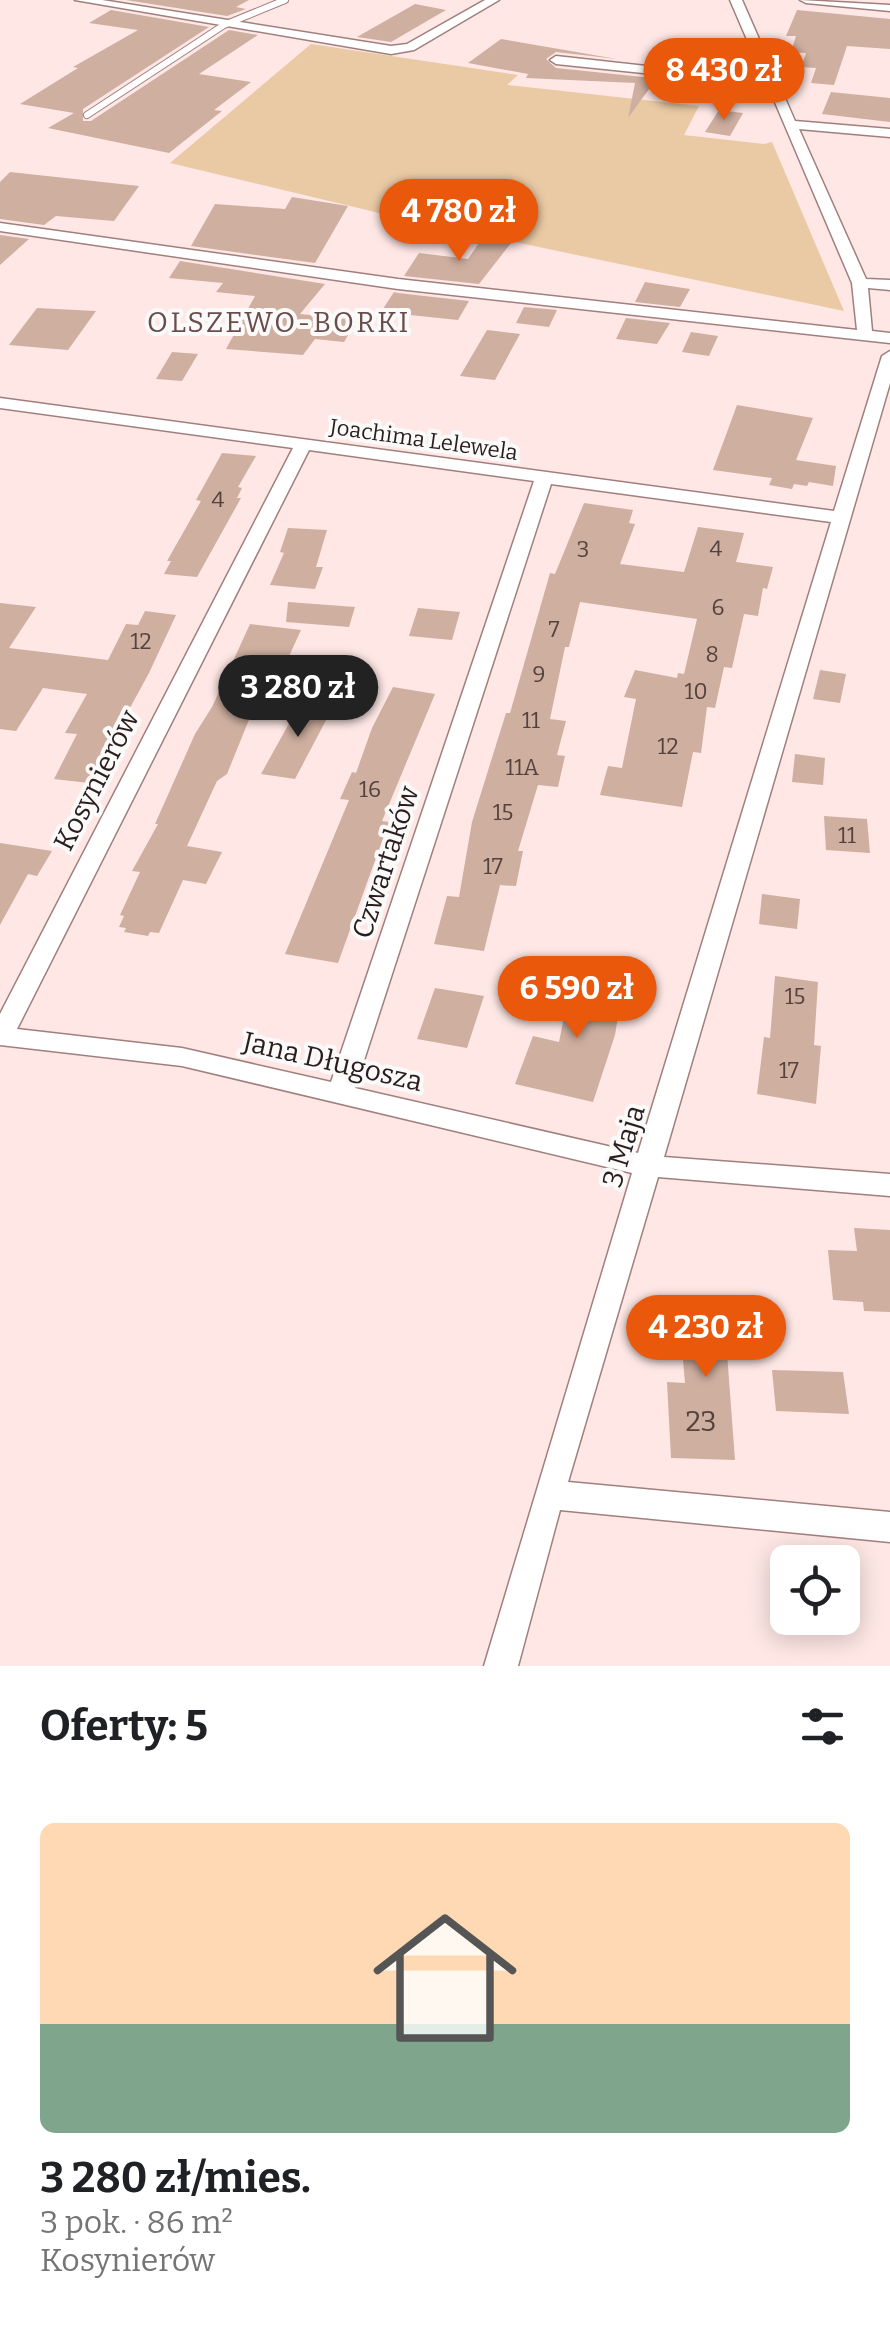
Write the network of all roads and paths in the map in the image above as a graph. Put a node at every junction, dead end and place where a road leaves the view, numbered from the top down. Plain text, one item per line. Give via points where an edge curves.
1 (81, 0) edge
2 (285, 0) edge
3 (493, 0) edge
4 (736, 0) edge
5 (806, 0) edge
6 (890, 8) edge
7 (224, 25) junction
8 (556, 60) dead end
9 (770, 83) junction
10 (88, 115) dead end
11 (791, 124) junction
12 (890, 132) edge
13 (0, 227) edge
14 (860, 282) junction
15 (890, 285) edge
16 (865, 336) junction
17 (890, 338) edge
18 (890, 356) edge
19 (0, 403) edge
20 (303, 446) junction
21 (544, 478) junction
22 (842, 518) junction
23 (0, 1036) edge
24 (340, 1094) junction
25 (648, 1166) junction
26 (890, 1185) edge
27 (549, 1496) junction
28 (890, 1526) edge
29 (502, 1666) edge

1 - 7 street
2 - 7 lane
3 - 7 street via 410,47 377,50
4 - 9 street
5 - 6 street
7 - 10 lane
8 - 9 street
9 - 11 street
11 - 12 street
11 - 14 street
13 - 16 street via 398,284
14 - 15 street
14 - 16 street
16 - 17 street
18 - 22 street, 3 Maja
19 - 20 street, Joachima Lelewela
20 - 21 street, Joachima Lelewela
20 - 23 street, Kosynierów
21 - 22 street, Joachima Lelewela
21 - 24 street, Czwartaków
22 - 25 street, 3 Maja
23 - 24 street, Jana Długosza via 182,1057
24 - 25 street, Jana Długosza
25 - 26 street, Jana Długosza
25 - 27 street, 3 Maja
27 - 28 street
27 - 29 street, 3 Maja

